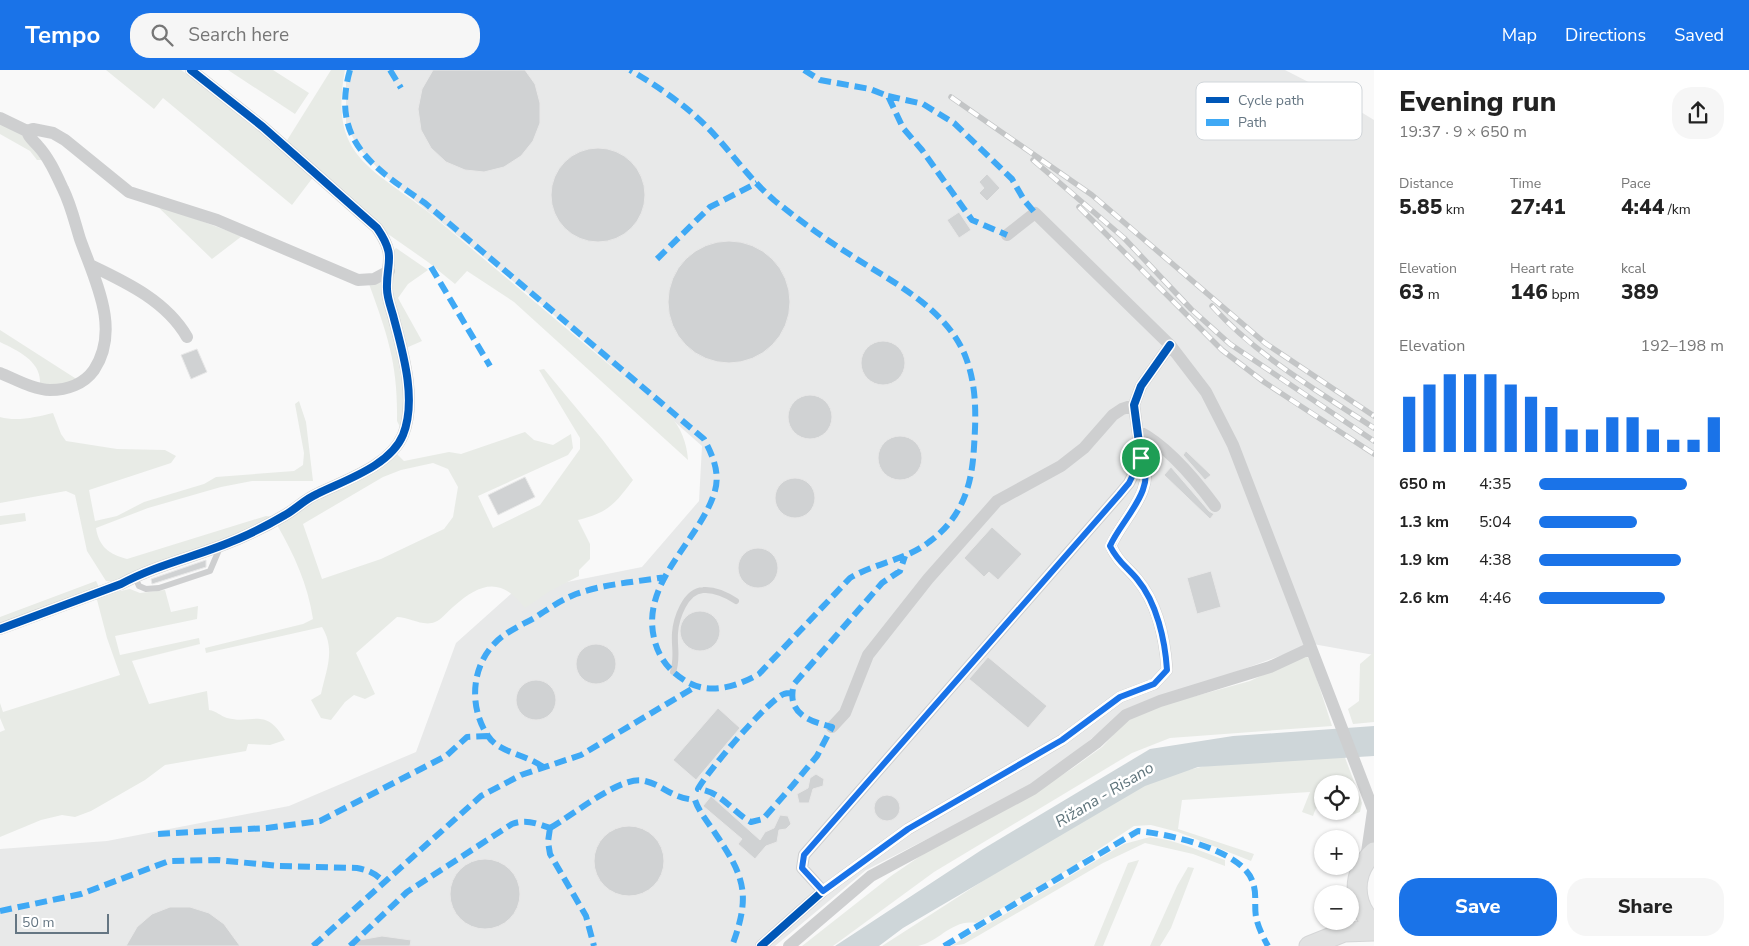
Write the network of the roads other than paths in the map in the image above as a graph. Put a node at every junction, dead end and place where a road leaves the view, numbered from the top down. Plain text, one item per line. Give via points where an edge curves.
1 (191, 70) edge
2 (0, 118) edge
3 (27, 131) junction
4 (1007, 235) dead end
5 (92, 266) junction
6 (389, 271) junction
7 (187, 338) dead end
8 (1170, 345) junction
9 (0, 373) edge
10 (1134, 405) junction
11 (1143, 437) junction
12 (1141, 458) junction
13 (1214, 506) dead end
14 (221, 545) junction
15 (135, 577) junction
16 (736, 601) dead end
17 (0, 629) edge
18 (1311, 648) junction
19 (672, 672) dead end
20 (832, 727) dead end
21 (1372, 809) edge
22 (1370, 856) edge
23 (1354, 885) edge
24 (823, 891) junction
25 (1359, 904) edge
26 (1374, 925) edge
27 (1322, 930) edge
28 (1374, 931) edge
29 (761, 946) edge
30 (789, 946) edge
31 (1307, 946) edge

1 - 6 street via 263,126 377,228 391,259
2 - 3 street
3 - 5 street via 54,169
3 - 6 street via 53,133 65,140 129,192 217,220 358,280 374,279
4 - 8 street via 1036,213
5 - 7 street via 126,283 168,311
5 - 9 street via 106,319 106,343 100,361 90,375 66,389 49,391
6 - 14 street via 387,290 407,388 408,408 402,436 374,465 314,495 262,528
8 - 10 street via 1141,386
8 - 18 street via 1206,392 1233,445
10 - 11 street
10 - 20 street via 1113,415 1084,448 1061,466 997,501 928,579 874,648 865,662 845,713
11 - 12 street
11 - 13 street via 1159,446 1204,491
12 - 24 street via 1119,495 804,855 802,868
12 - 24 street via 1145,464 1144,488 1110,546 1150,600 1161,629 1167,670 1154,684 1120,697 1062,740 908,829
14 - 15 street
14 - 15 lane via 210,572 198,577 146,589 139,586
15 - 17 street
16 - 19 lane via 714,591 701,590 691,596 676,622 676,662
18 - 21 street
18 - 30 street via 1270,667 1160,701 1126,715 1096,743 1033,789 871,876
21 - 22 street
22 - 23 main road
24 - 29 street
25 - 26 main road
27 - 31 main road
28 - 31 main road via 1344,932

